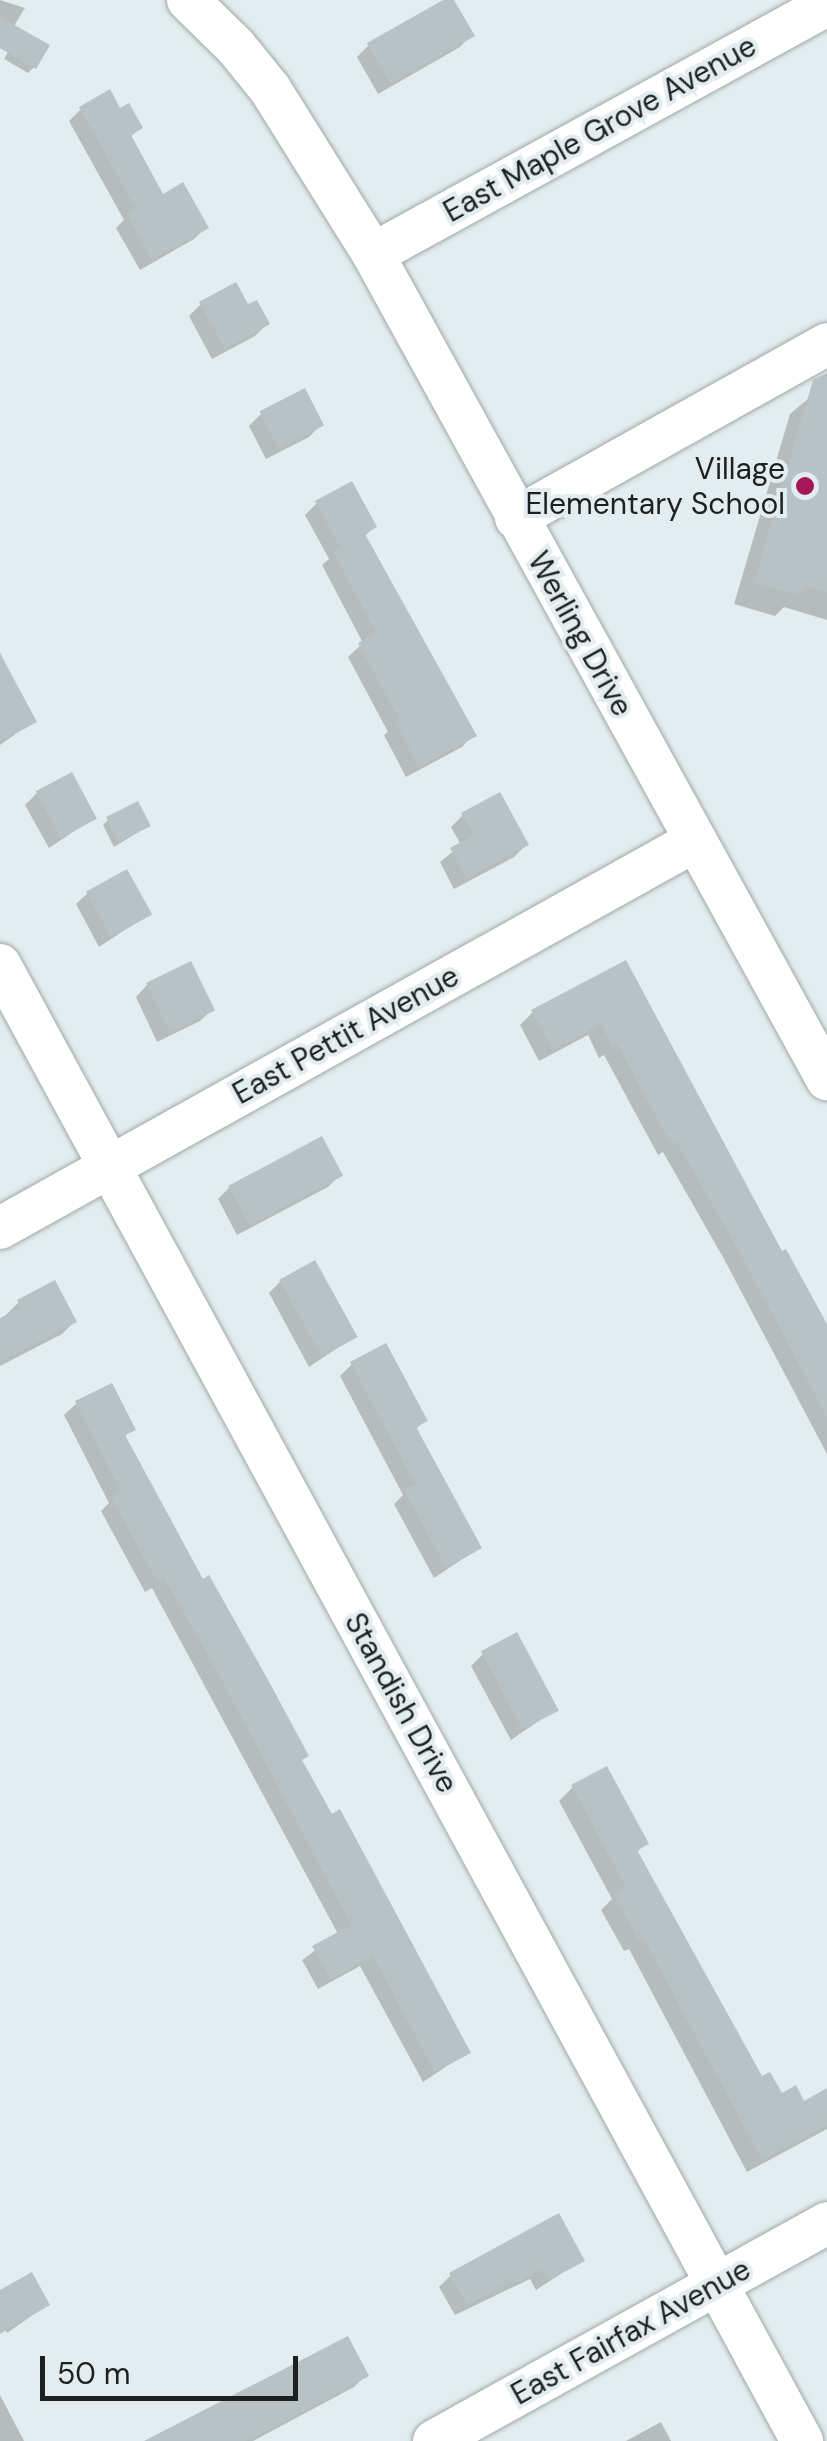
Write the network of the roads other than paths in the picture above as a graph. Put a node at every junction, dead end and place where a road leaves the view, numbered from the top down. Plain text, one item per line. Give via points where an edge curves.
1 (188, 0) edge
2 (827, 5) edge
3 (774, 15) edge
4 (373, 254) junction
5 (827, 344) edge
6 (516, 518) junction
7 (692, 842) junction
8 (0, 965) edge
9 (827, 1079) edge
10 (109, 1167) junction
11 (0, 1228) edge
12 (827, 2224) edge
13 (718, 2284) junction
14 (434, 2441) edge
15 (802, 2441) edge

1 - 4 street, Werling Drive via 270,89
2 - 3 street, East Maple Grove Avenue
3 - 4 street, East Maple Grove Avenue
4 - 6 street, Werling Drive
5 - 6 street
6 - 7 street, Werling Drive
7 - 9 street, Werling Drive
7 - 10 street, East Pettit Avenue
8 - 10 street, Standish Drive
10 - 11 street, East Pettit Avenue
10 - 13 street, Standish Drive
12 - 13 street, East Fairfax Avenue
13 - 14 street, East Fairfax Avenue
13 - 15 street, Standish Drive

